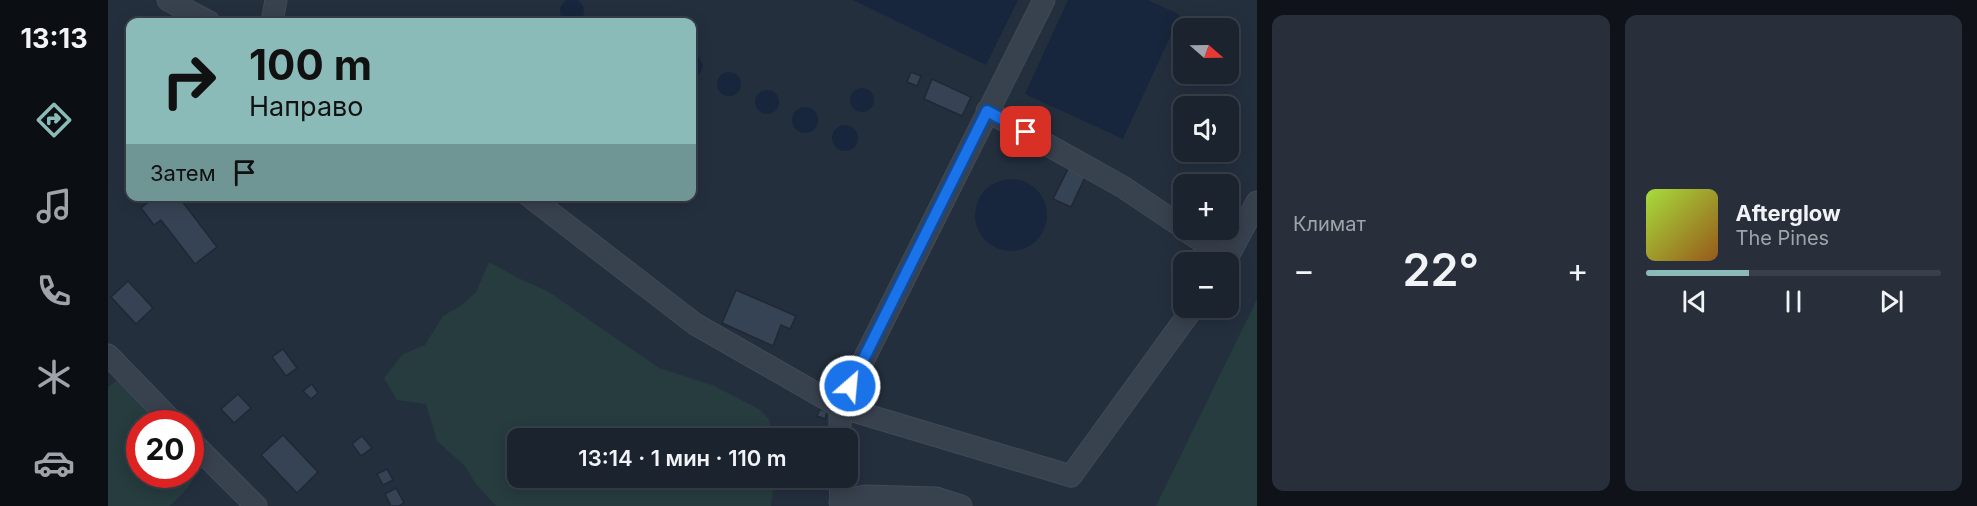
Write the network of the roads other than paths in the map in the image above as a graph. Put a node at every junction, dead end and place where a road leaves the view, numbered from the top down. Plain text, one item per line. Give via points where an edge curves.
1 (168, 0) edge
2 (276, 0) edge
3 (1044, 0) edge
4 (202, 18) edge
5 (273, 18) edge
6 (987, 111) junction
7 (535, 201) edge
8 (1257, 202) edge
9 (1173, 221) edge
10 (1199, 240) edge
11 (1215, 252) edge
12 (1232, 252) edge
13 (1186, 318) edge
14 (108, 356) edge
15 (840, 407) junction
16 (161, 410) edge
17 (840, 428) edge
18 (204, 454) edge
19 (840, 488) edge
20 (840, 504) edge
21 (256, 506) edge
22 (961, 506) edge

1 - 4 street
2 - 5 street
3 - 6 street
6 - 9 street via 1123,187
6 - 15 street
7 - 15 street via 695,324
8 - 12 street
10 - 11 street
13 - 15 street via 1071,476
14 - 16 street
15 - 17 street
18 - 21 street
19 - 20 street
20 - 22 street via 865,496 936,498

